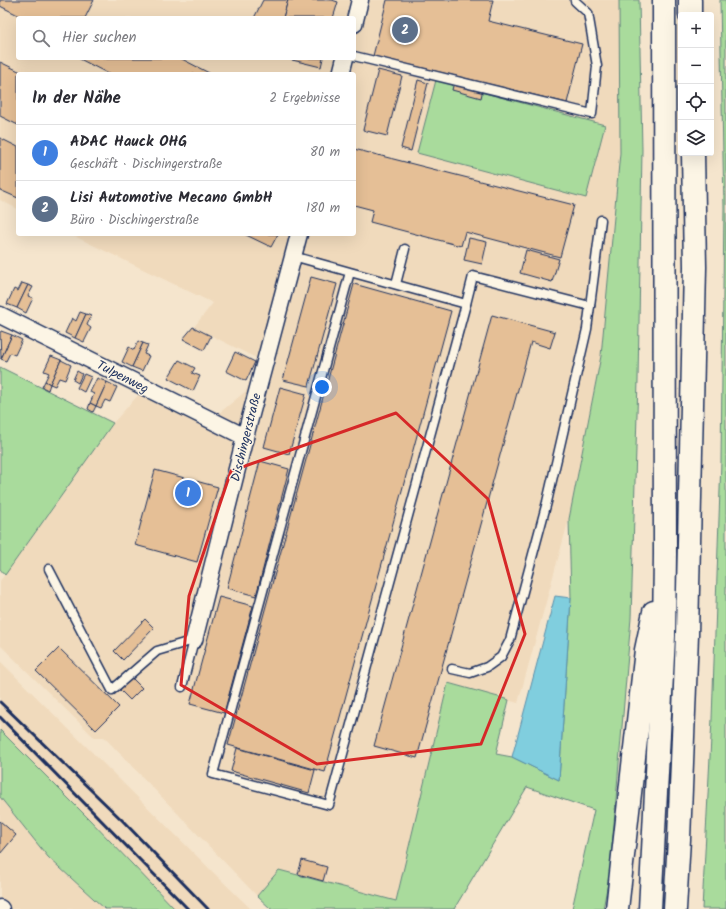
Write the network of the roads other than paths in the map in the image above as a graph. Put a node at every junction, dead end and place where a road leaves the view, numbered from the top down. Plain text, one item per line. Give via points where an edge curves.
1 (360, 0) edge
2 (574, 0) edge
3 (664, 0) edge
4 (690, 0) edge
5 (690, 12) edge
6 (356, 16) edge
7 (356, 56) edge
8 (344, 60) edge
9 (342, 72) edge
10 (693, 156) edge
11 (602, 220) dead end
12 (298, 236) edge
13 (405, 249) dead end
14 (293, 256) junction
15 (350, 272) junction
16 (396, 284) junction
17 (466, 304) junction
18 (590, 306) junction
19 (0, 315) edge
20 (245, 437) junction
21 (665, 554) junction
22 (49, 570) dead end
23 (194, 640) junction
24 (452, 669) dead end
25 (182, 687) dead end
26 (680, 839) junction
27 (617, 909) edge
28 (650, 909) edge
29 (675, 909) edge
30 (689, 909) edge

1 - 6 street
2 - 7 lane via 588,13 597,66 592,114
3 - 21 highway
4 - 5 highway
8 - 9 street
10 - 26 highway via 695,310
11 - 18 lane
12 - 14 street, Dischingerstraße
13 - 16 lane
14 - 15 lane
14 - 20 street, Dischingerstraße
15 - 16 lane
15 - 17 lane via 213,774 330,805
16 - 17 lane
17 - 18 lane via 473,276
18 - 24 lane via 547,502 510,640 501,657 487,666 470,673
19 - 20 street, Tulpenweg
20 - 23 street, Dischingerstraße
21 - 27 highway via 646,650
21 - 28 highway via 664,636
22 - 23 lane via 112,690 157,651
23 - 25 lane
26 - 29 highway
26 - 30 highway via 689,874

